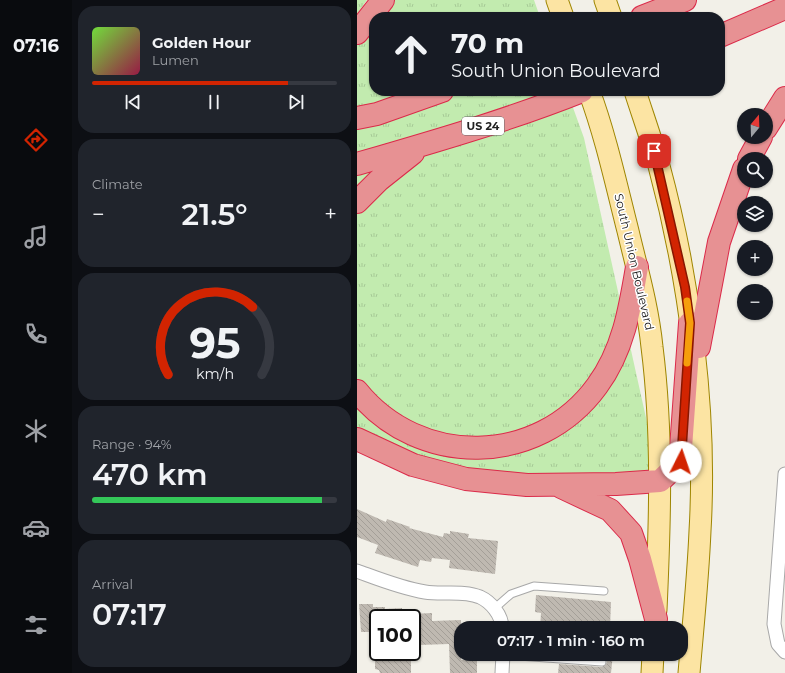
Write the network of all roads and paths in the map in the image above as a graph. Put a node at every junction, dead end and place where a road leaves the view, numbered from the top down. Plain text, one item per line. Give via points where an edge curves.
1 (383, 0) edge
2 (557, 0) edge
3 (605, 0) edge
4 (685, 0) edge
5 (785, 8) edge
6 (374, 12) edge
7 (561, 12) edge
8 (609, 12) edge
9 (656, 12) edge
10 (369, 18) edge
11 (357, 33) edge
12 (725, 34) edge
13 (428, 96) edge
14 (569, 96) edge
15 (591, 96) edge
16 (637, 96) edge
17 (785, 98) edge
18 (773, 117) edge
19 (357, 118) edge
20 (426, 145) junction
21 (357, 164) edge
22 (737, 188) edge
23 (357, 202) edge
24 (637, 267) junction
25 (690, 323) junction
26 (696, 366) junction
27 (357, 391) edge
28 (357, 439) edge
29 (785, 474) edge
30 (660, 481) junction
31 (557, 485) junction
32 (782, 544) edge
33 (357, 571) edge
34 (604, 591) dead end
35 (495, 608) junction
36 (500, 621) edge
37 (655, 621) edge
38 (656, 621) edge
39 (782, 648) edge
40 (503, 661) edge
41 (590, 661) edge
42 (653, 661) edge
43 (602, 662) dead end
44 (503, 673) edge
45 (652, 673) edge
46 (689, 673) edge

1 - 6 highway
2 - 7 main road
3 - 8 main road
4 - 9 highway
5 - 12 highway
10 - 11 highway
13 - 19 highway via 377,114
14 - 20 highway, US 24
15 - 24 main road, South Union Boulevard via 609,152
16 - 25 main road via 659,166 685,287
17 - 18 highway
20 - 21 highway, US 24
20 - 23 highway via 409,155
22 - 26 highway via 719,242
24 - 27 highway via 627,321 607,371 597,387 569,416 534,437 500,447 437,444 399,428 381,416
24 - 30 main road, South Union Boulevard via 652,347
25 - 26 main road
25 - 30 highway via 681,462
26 - 46 main road via 701,467 700,530
28 - 31 highway via 413,465 466,479
29 - 32 street
30 - 31 highway
30 - 38 main road, South Union Boulevard
31 - 37 highway via 610,510 631,533 641,559
32 - 39 street via 774,624
33 - 35 street via 405,588 480,597
34 - 35 lane via 534,586 511,594
35 - 36 street
40 - 44 street
41 - 43 lane
42 - 45 main road

